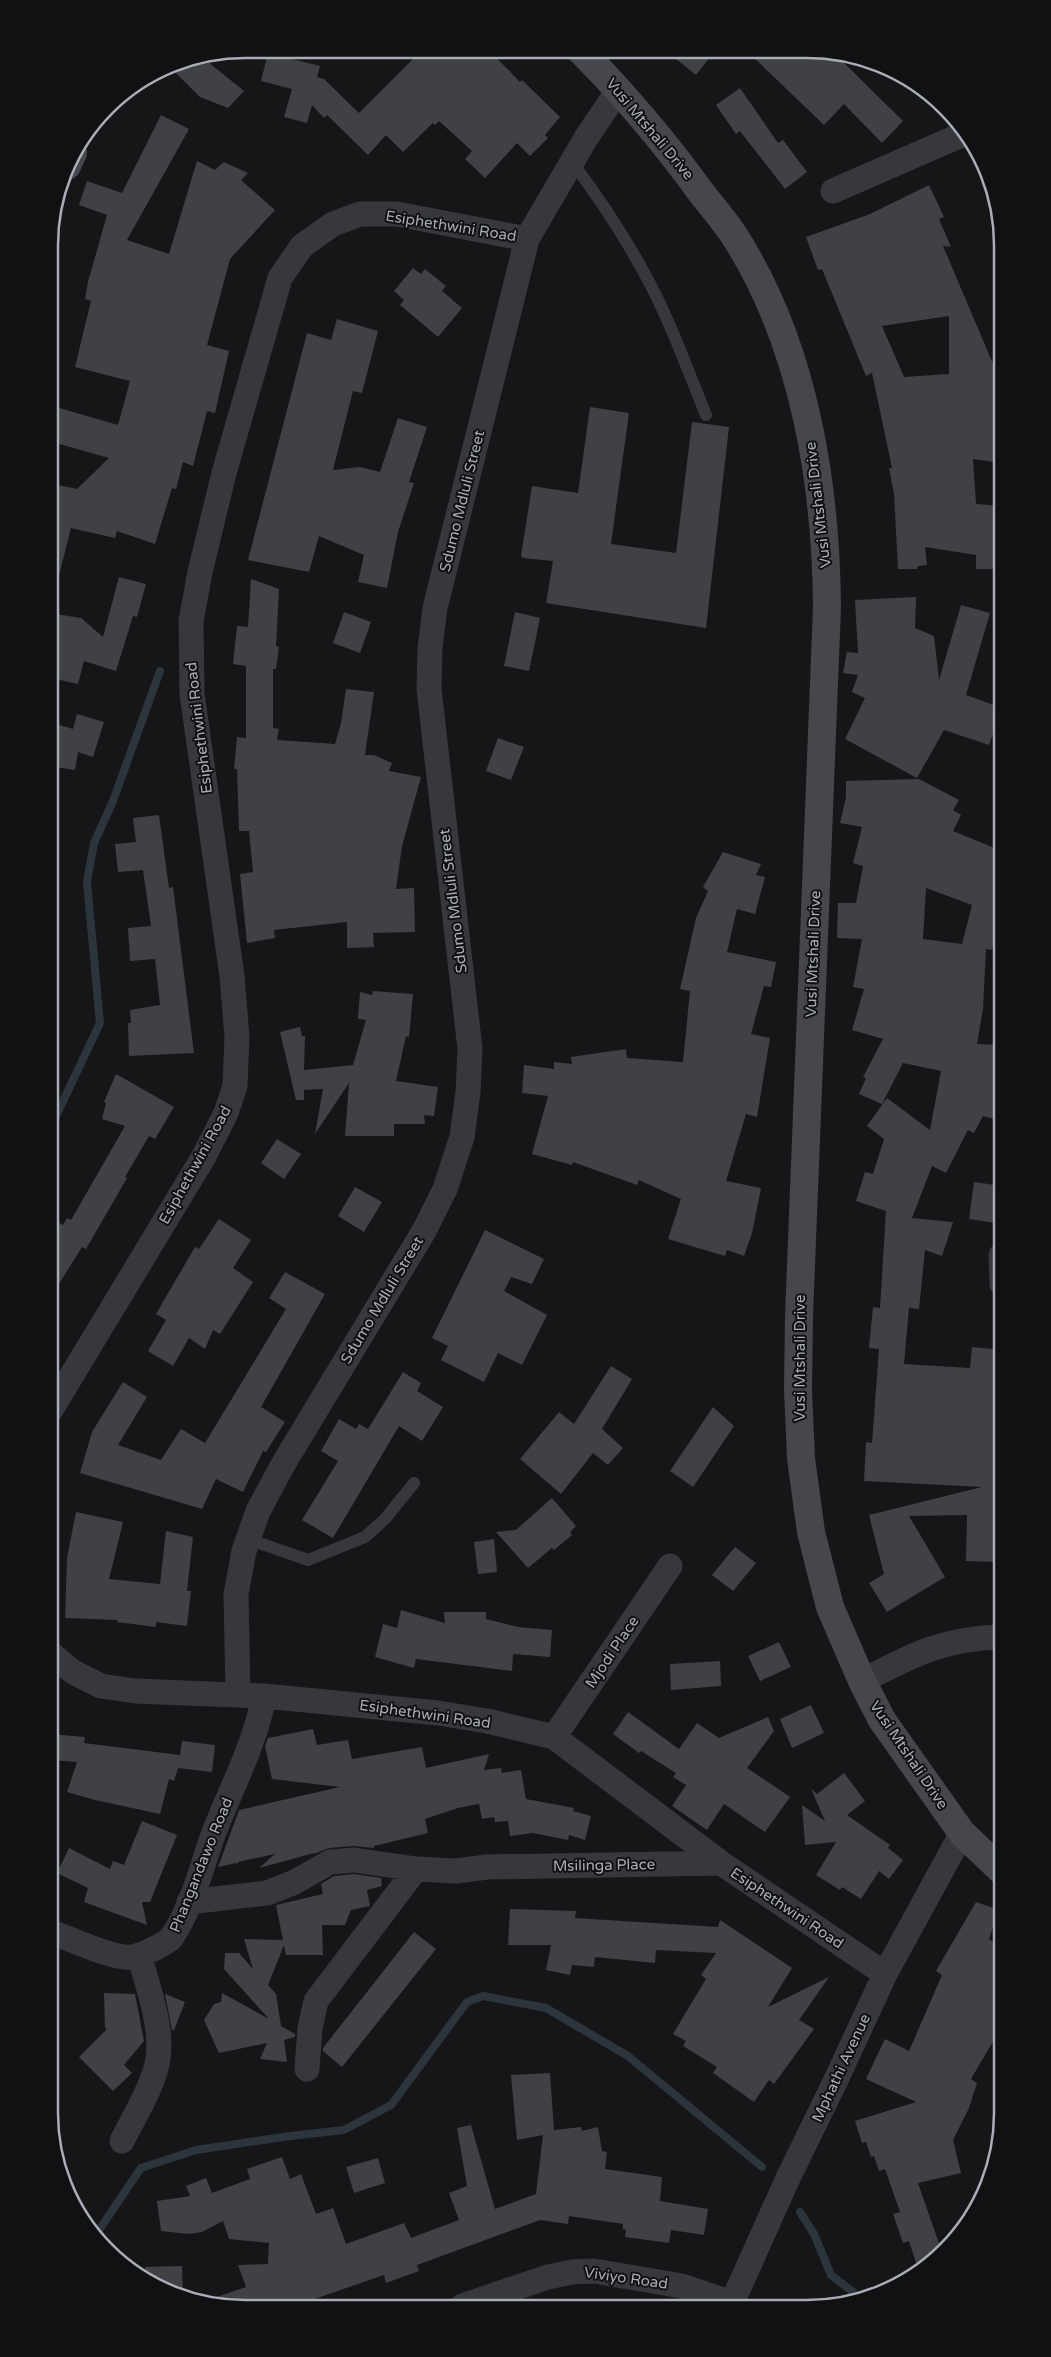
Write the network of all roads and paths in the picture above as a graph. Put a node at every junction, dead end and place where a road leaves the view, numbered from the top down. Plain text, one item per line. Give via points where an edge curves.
1 (588, 58) edge
2 (619, 89) junction
3 (958, 136) edge
4 (572, 162) junction
5 (834, 191) dead end
6 (528, 239) junction
7 (706, 416) dead end
8 (58, 1398) edge
9 (414, 1483) dead end
10 (248, 1539) junction
11 (670, 1566) dead end
12 (994, 1637) edge
13 (58, 1660) edge
14 (862, 1682) junction
15 (238, 1695) junction
16 (264, 1696) junction
17 (554, 1737) junction
18 (962, 1833) junction
19 (721, 1863) junction
20 (994, 1863) edge
21 (416, 1869) junction
22 (189, 1902) junction
23 (58, 1935) edge
24 (139, 1955) junction
25 (884, 1974) junction
26 (307, 2069) dead end
27 (122, 2141) dead end
28 (480, 2300) edge
29 (719, 2300) edge
30 (734, 2300) edge

1 - 2 street, Vusi Mtshali Drive
2 - 4 street, Sdumo Mdluli Street
2 - 14 street, Vusi Mtshali Drive via 737,240 782,335 811,440 826,554 827,607 798,1390 811,1532 830,1607
3 - 5 street
4 - 6 street, Sdumo Mdluli Street
4 - 7 lane via 644,272 667,319
6 - 8 street, Esiphethwini Road via 397,214 360,214 332,224 302,246 280,278 224,473 190,621 192,694 232,976 237,1037 235,1086 226,1113 203,1158
6 - 10 street, Sdumo Mdluli Street via 436,608 430,648 429,689 470,1049 462,1138 445,1189 424,1231 285,1461 258,1511
9 - 10 lane via 365,1537 308,1560
10 - 15 street, Sdumo Mdluli Street via 236,1594
11 - 17 street, Mjodi Place
12 - 14 street via 976,1637 915,1653
13 - 15 street, Esiphethwini Road via 73,1672 102,1686 135,1691
14 - 18 street, Vusi Mtshali Drive via 882,1720
15 - 16 street, Esiphethwini Road
16 - 17 street, Esiphethwini Road via 438,1712
16 - 22 street, Phangandawo Road via 257,1732
17 - 19 street, Esiphethwini Road
18 - 20 street, Vusi Mtshali Drive
18 - 25 street, Mphathi Avenue
19 - 21 street, Msilinga Place via 487,1866 456,1871
19 - 25 street, Esiphethwini Road
21 - 22 street, Msilinga Place via 361,1860 330,1862 267,1893
21 - 26 street via 316,2001
22 - 24 street, Phangandawo Road via 171,1939
23 - 24 street, Phangandawo Road via 111,1954 129,1958
24 - 27 street via 159,2043 156,2068
25 - 30 street, Mphathi Avenue
28 - 29 street, Viviyo Road via 548,2277 594,2271 682,2286

